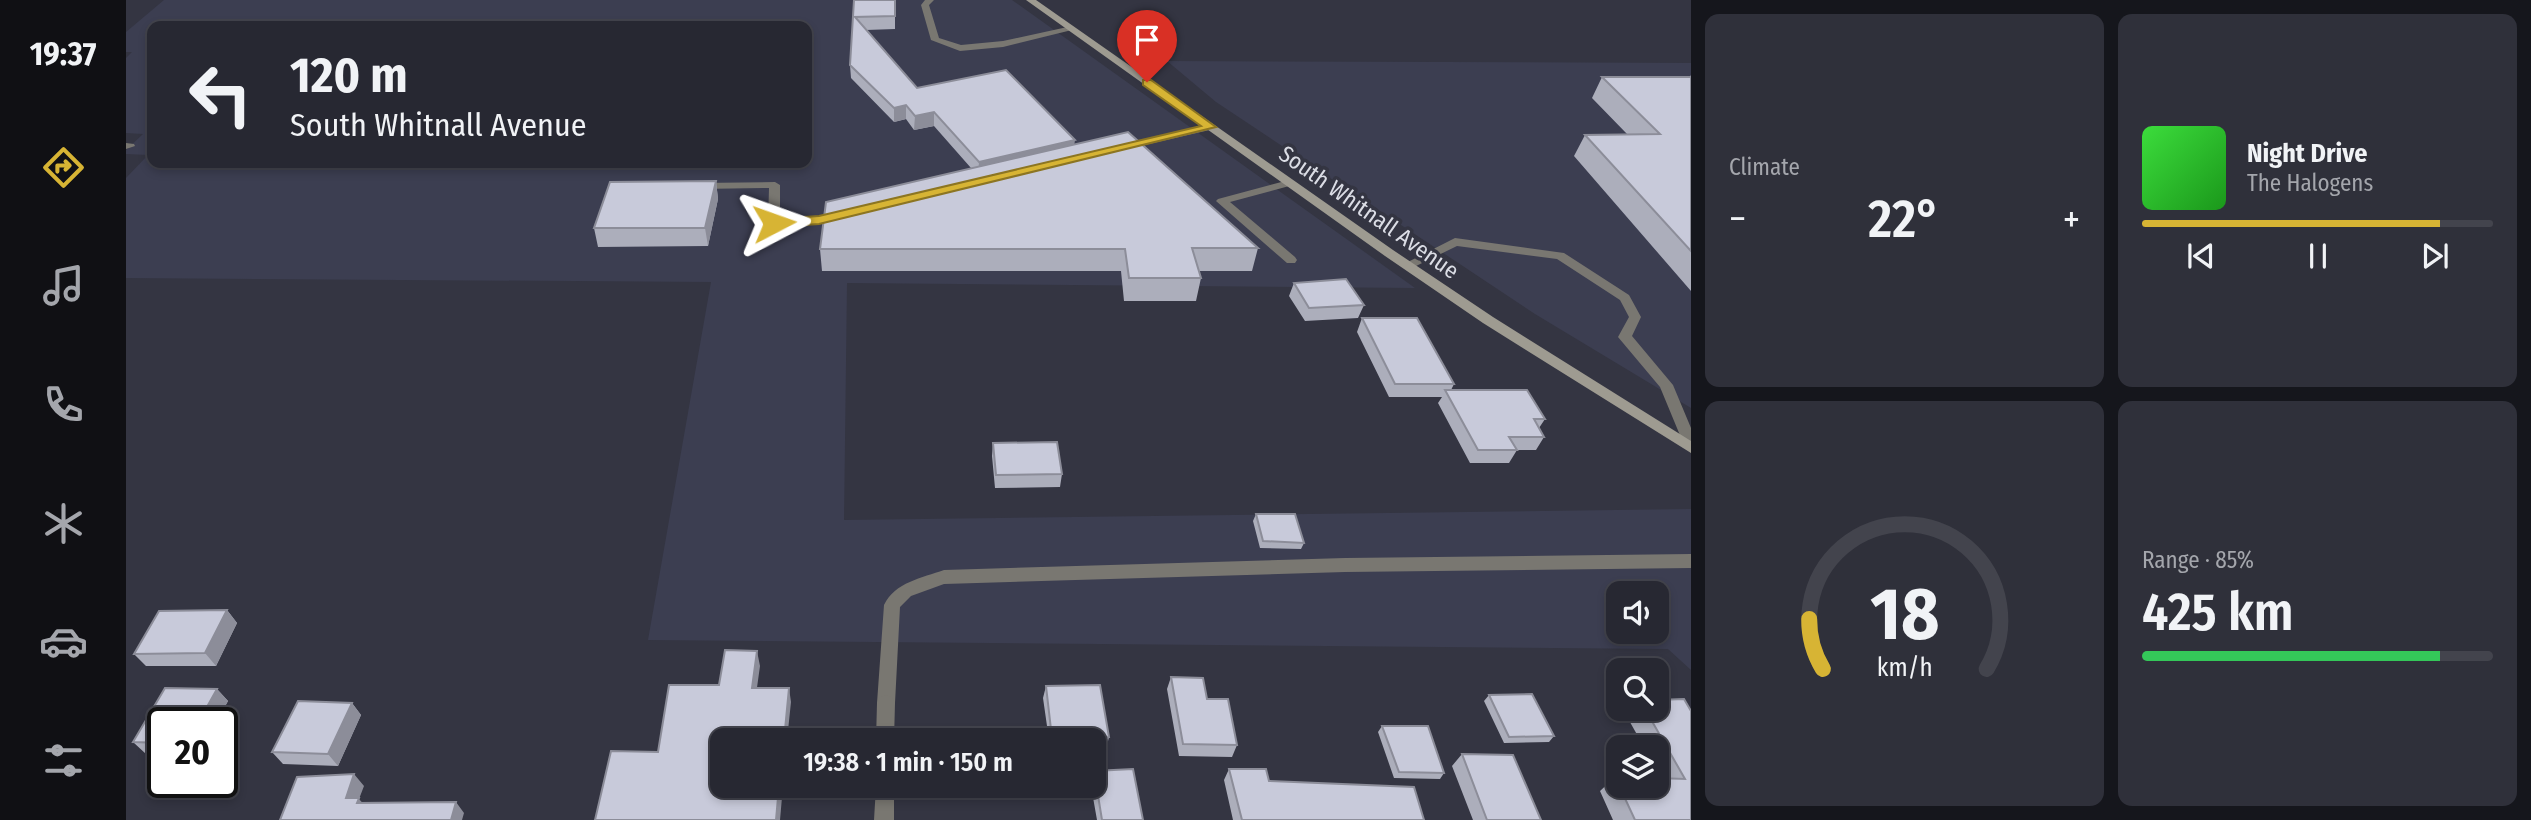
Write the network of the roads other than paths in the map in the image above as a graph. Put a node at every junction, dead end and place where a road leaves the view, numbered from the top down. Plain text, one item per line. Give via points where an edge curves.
1 (930, 0) edge
2 (1030, 0) edge
3 (1072, 29) junction
4 (1210, 127) junction
5 (1108, 150) edge
6 (1289, 183) junction
7 (681, 186) edge
8 (858, 211) edge
9 (1291, 260) dead end
10 (1408, 265) junction
11 (1691, 447) edge
12 (1691, 561) edge
13 (885, 728) edge
14 (885, 798) edge
15 (884, 820) edge

1 - 3 street via 925,5 934,40 960,48
2 - 3 street, South Whitnall Avenue
3 - 4 street, South Whitnall Avenue
4 - 5 street
4 - 6 street, South Whitnall Avenue
6 - 9 street via 1222,201
6 - 10 street, South Whitnall Avenue
7 - 8 street via 775,185 774,223
10 - 11 street, South Whitnall Avenue
10 - 11 street via 1455,242 1560,256 1625,298 1635,317 1625,337 1665,385
12 - 13 street via 1345,565 944,578 905,591 892,605
14 - 15 street

